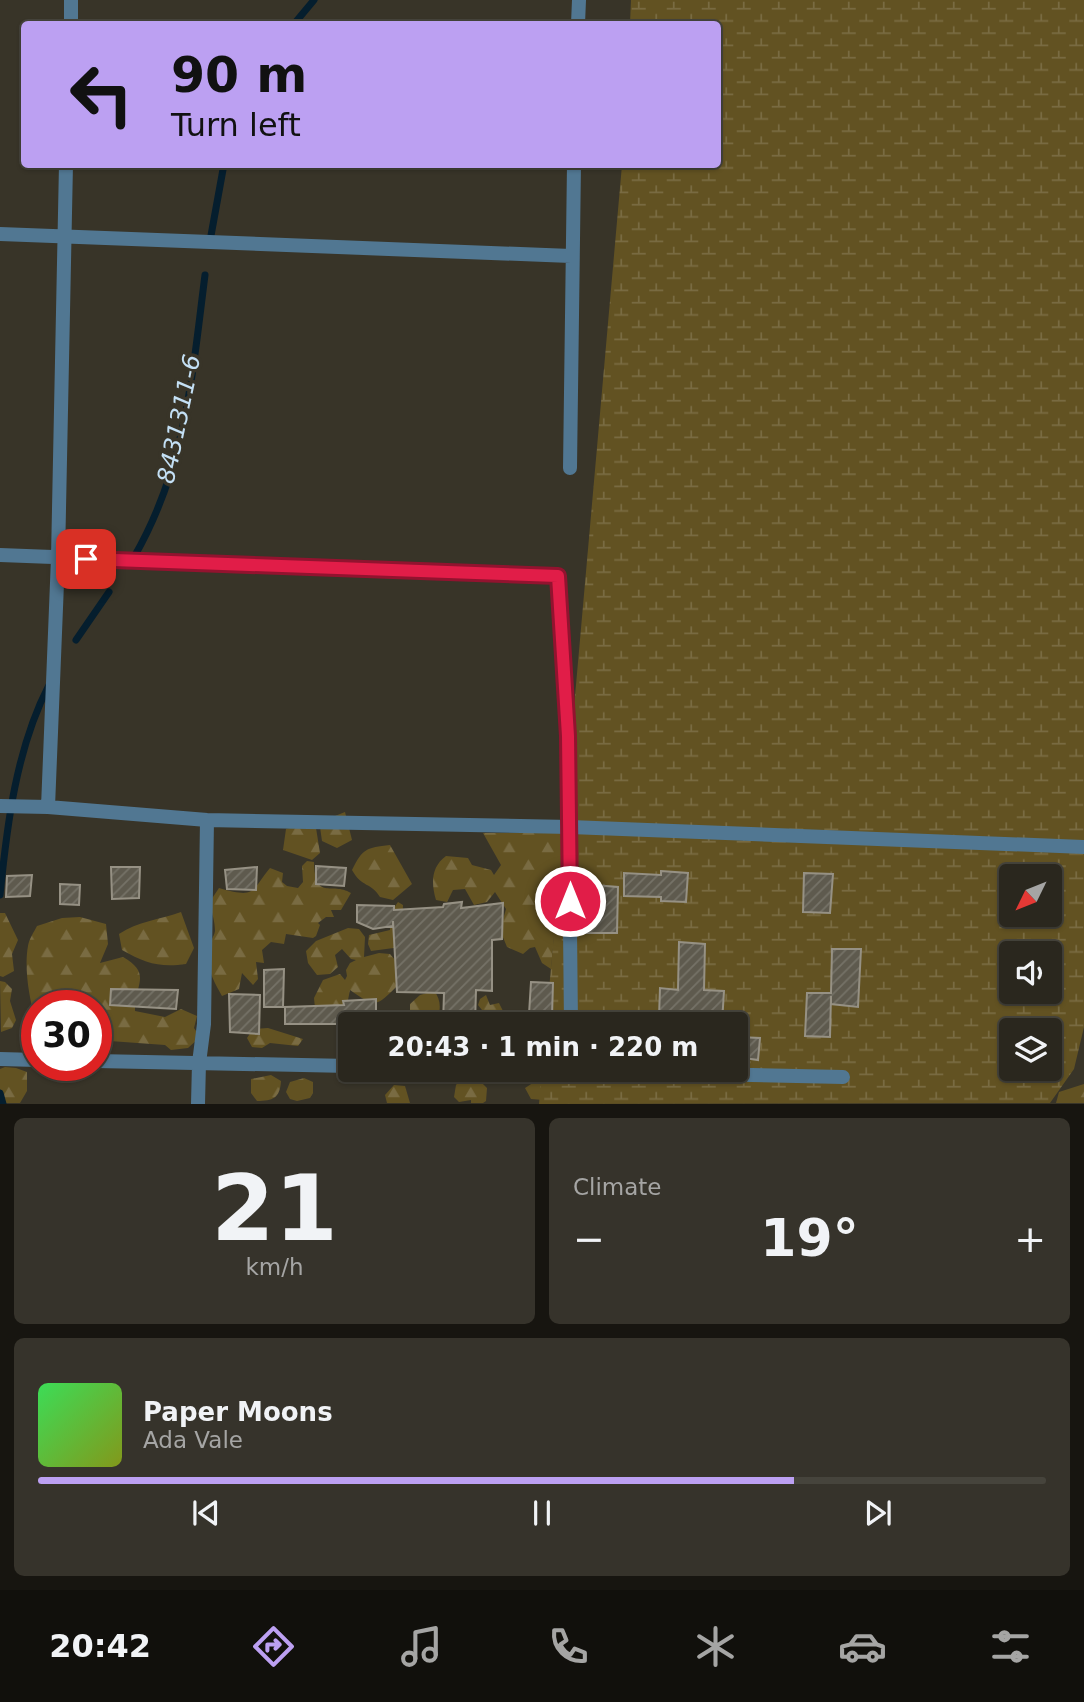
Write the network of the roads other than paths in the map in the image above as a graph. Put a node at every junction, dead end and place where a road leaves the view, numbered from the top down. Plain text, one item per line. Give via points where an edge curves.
1 (71, 0) edge
2 (579, 0) edge
3 (71, 21) edge
4 (578, 21) edge
5 (66, 168) edge
6 (574, 168) edge
7 (0, 234) edge
8 (64, 237) junction
9 (571, 256) junction
10 (570, 468) dead end
11 (0, 555) edge
12 (58, 558) junction
13 (0, 806) edge
14 (48, 807) junction
15 (207, 820) junction
16 (570, 827) junction
17 (1084, 847) edge
18 (571, 1012) edge
19 (0, 1059) edge
20 (21, 1060) edge
21 (112, 1061) edge
22 (199, 1063) junction
23 (338, 1066) edge
24 (748, 1075) edge
25 (843, 1077) dead end
26 (198, 1104) edge

1 - 3 street
2 - 4 street
5 - 8 street
6 - 9 street
7 - 8 street
8 - 9 street
8 - 12 street
9 - 10 street
11 - 12 street
12 - 14 street
12 - 16 street via 558,576
13 - 14 street
14 - 15 street
15 - 16 street
15 - 22 street via 204,1024
16 - 17 street
16 - 18 street
19 - 20 street
21 - 22 street
22 - 23 street
22 - 26 street
24 - 25 street

